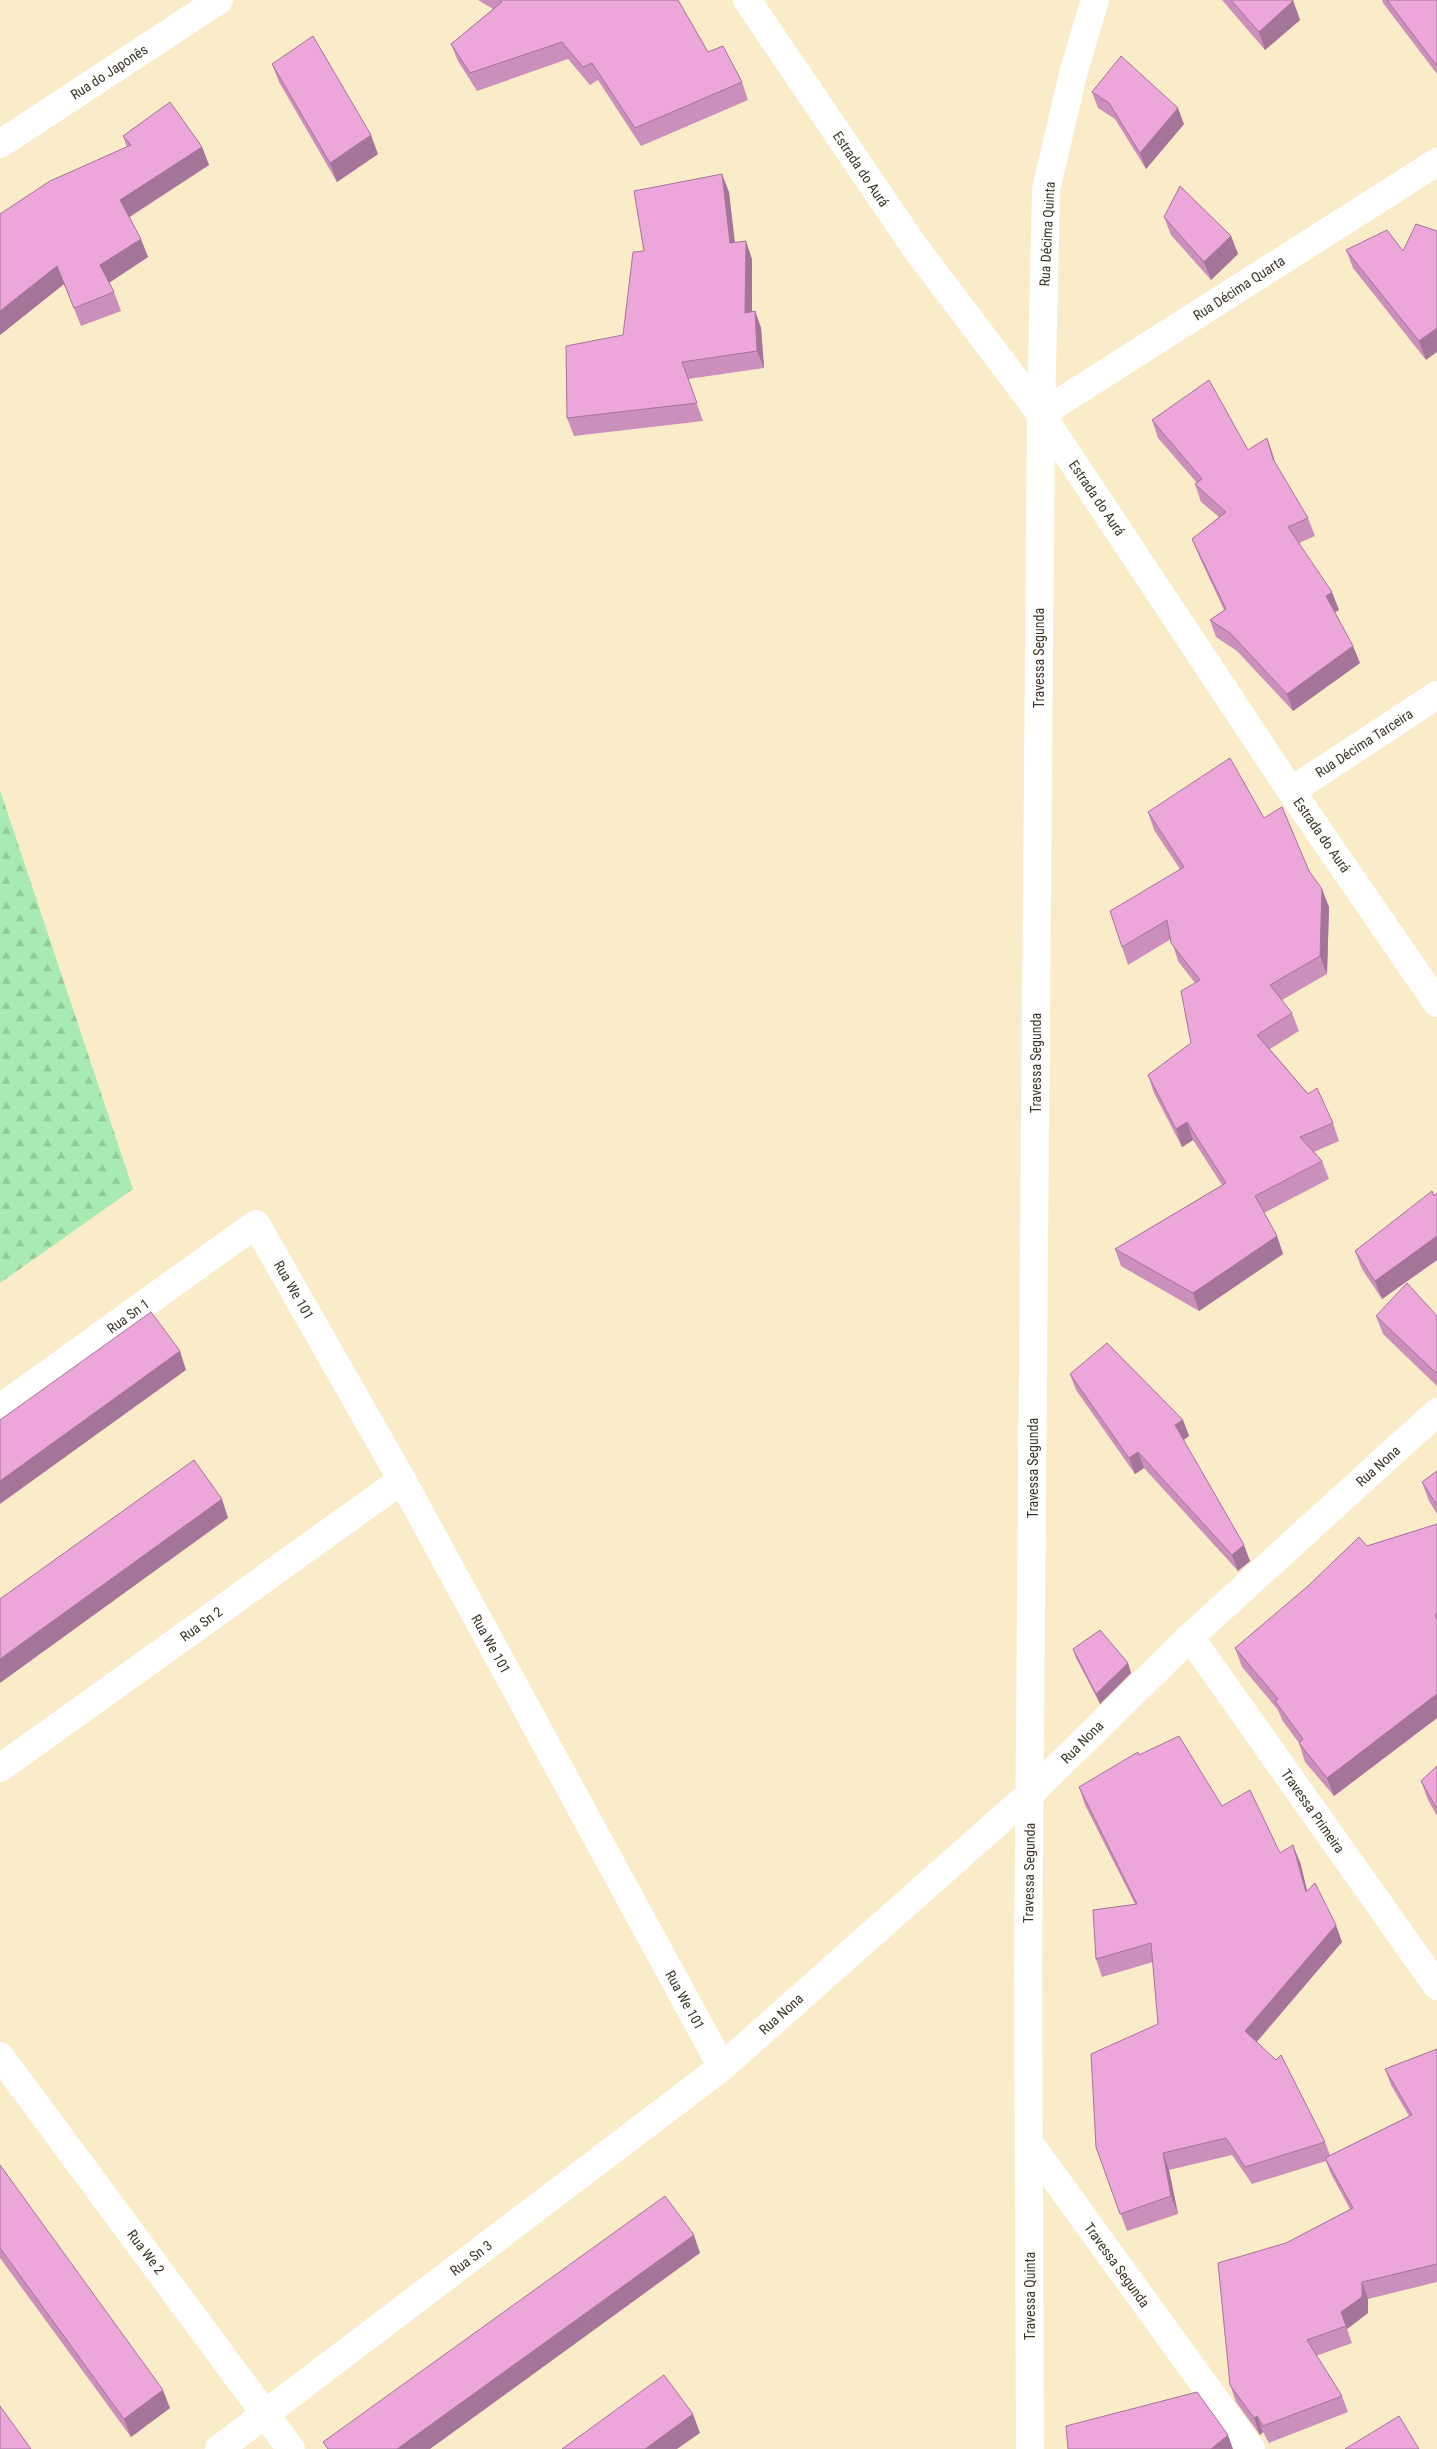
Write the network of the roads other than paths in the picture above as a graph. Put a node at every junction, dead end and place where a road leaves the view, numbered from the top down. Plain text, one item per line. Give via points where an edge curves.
1 (219, 0) edge
2 (747, 0) edge
3 (1095, 0) edge
4 (0, 144) edge
5 (1437, 162) edge
6 (1041, 414) junction
7 (1437, 695) edge
8 (1291, 790) junction
9 (1437, 1003) edge
10 (256, 1224) joint
11 (0, 1408) edge
12 (1437, 1412) edge
13 (402, 1480) junction
14 (1190, 1637) junction
15 (0, 1768) edge
16 (1031, 1793) junction
17 (1437, 1986) edge
18 (0, 2056) edge
19 (722, 2067) junction
20 (1030, 2144) junction
21 (266, 2414) junction
22 (219, 2449) edge
23 (291, 2449) edge
24 (1030, 2449) edge
25 (1252, 2449) edge

1 - 4 street, Rua do Japonês
2 - 6 street, Estrada do Aurá via 914,246
3 - 6 street, Rua Décima Quinta via 1073,74 1046,190
5 - 6 street, Rua Décima Quarta
6 - 8 street, Estrada do Aurá
6 - 16 street, Travessa Segunda
7 - 8 street, Rua Décima Tarceira
8 - 9 street, Estrada do Aurá
10 - 11 street, Rua Sn 1
10 - 13 street, Rua We 101
12 - 14 street, Rua Nona
13 - 15 street, Rua Sn 2
13 - 19 street, Rua We 101
14 - 16 street, Rua Nona
14 - 17 street, Travessa Primeira
16 - 19 street, Rua Nona
16 - 20 street, Travessa Segunda via 1028,1968
18 - 21 street, Rua We 2
19 - 21 street, Rua Sn 3
20 - 24 street, Travessa Quinta
20 - 25 street, Travessa Segunda
21 - 22 street, Rua Sn 3
21 - 23 street, Rua We 2

